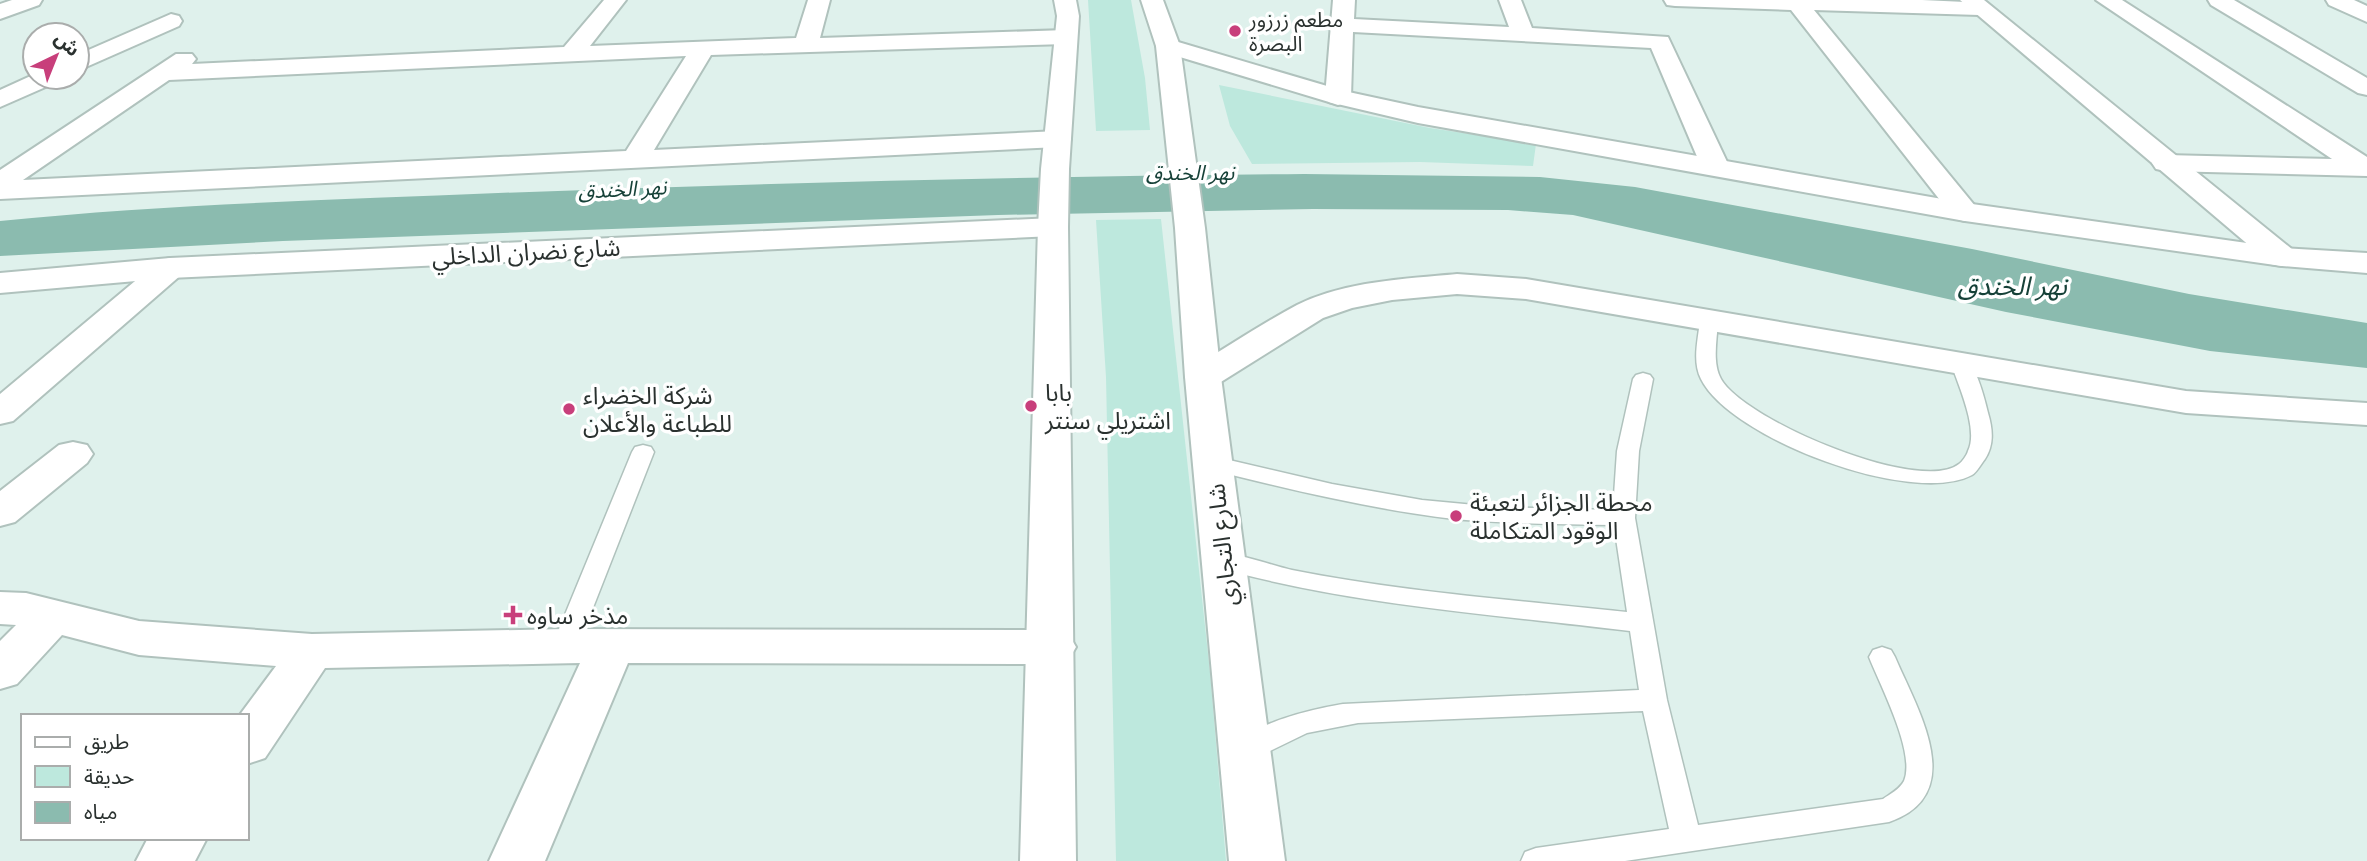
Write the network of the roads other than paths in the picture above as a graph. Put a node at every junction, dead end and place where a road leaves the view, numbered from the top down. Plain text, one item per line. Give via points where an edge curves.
1 (31, 0) edge
2 (615, 0) edge
3 (819, 0) edge
4 (1065, 0) edge
5 (1152, 0) edge
6 (1344, 0) edge
7 (1510, 0) edge
8 (1675, 0) edge
9 (2107, 0) edge
10 (2219, 0) edge
11 (2337, 0) edge
12 (1798, 4) junction
13 (1975, 4) edge
14 (0, 12) edge
15 (2367, 15) edge
16 (171, 20) dead end
17 (1343, 25) junction
18 (1524, 36) junction
19 (1066, 37) junction
20 (806, 45) junction
21 (1168, 46) junction
22 (704, 48) junction
23 (195, 53) dead end
24 (571, 54) junction
25 (91, 57) edge
26 (162, 73) junction
27 (2367, 88) edge
28 (1338, 97) junction
29 (1058, 139) junction
30 (635, 159) junction
31 (2166, 163) junction
32 (1715, 166) junction
33 (2366, 168) edge
34 (0, 183) edge
35 (0, 190) edge
36 (1965, 212) junction
37 (1053, 227) junction
38 (2282, 257) junction
39 (2367, 263) edge
40 (170, 268) junction
41 (0, 283) edge
42 (1709, 321) junction
43 (1961, 363) junction
44 (1203, 377) junction
45 (1643, 379) dead end
46 (0, 413) edge
47 (2367, 414) edge
48 (643, 452) dead end
49 (73, 454) dead end
50 (1212, 463) junction
51 (0, 512) edge
52 (1624, 517) junction
53 (1223, 561) junction
54 (0, 608) edge
55 (52, 616) junction
56 (1640, 623) junction
57 (588, 646) junction
58 (1052, 646) junction
59 (312, 651) junction
60 (1882, 657) dead end
61 (0, 671) edge
62 (1654, 699) junction
63 (248, 743) edge
64 (1245, 752) junction
65 (1686, 839) junction
66 (179, 840) edge
67 (164, 861) edge
68 (517, 861) edge
69 (1048, 861) edge
70 (1257, 861) edge
71 (1536, 861) edge

1 - 14 street
2 - 24 street
3 - 20 street
4 - 19 street
5 - 21 street
6 - 17 street
7 - 18 street
8 - 12 street
9 - 33 street
10 - 27 street
11 - 15 street
12 - 13 street
12 - 36 street
13 - 31 street
16 - 25 street
17 - 18 street
17 - 28 street
18 - 32 street via 1660,43
19 - 20 street
19 - 29 street
20 - 22 street
21 - 28 street
21 - 44 street, شارع التجاري
22 - 24 street
22 - 30 street
23 - 26 street
24 - 26 street
26 - 34 street
28 - 32 street
29 - 30 street
29 - 37 street
30 - 35 street
31 - 33 street
31 - 38 street
32 - 36 street
36 - 38 street
37 - 40 street, شارع نضران الداخلي
37 - 58 street
38 - 39 street
40 - 41 street, شارع نضران الداخلي
40 - 46 street
42 - 43 street
42 - 43 lane via 1711,378 1727,399 1752,419 1863,466 1910,477 1946,480 1967,470 1980,453 1983,432
42 - 44 street via 1526,289 1457,285 1392,290 1311,311
43 - 47 street via 2186,402
44 - 50 street, شارع التجاري
45 - 52 lane via 1628,451
48 - 57 lane
49 - 51 street
50 - 52 lane via 1371,500 1539,517
50 - 53 street, شارع التجاري
52 - 56 lane
53 - 56 lane via 1338,588
53 - 64 street, شارع التجاري
54 - 55 street
55 - 59 street via 139,638
55 - 61 street
56 - 62 lane
57 - 58 street
57 - 59 street
57 - 68 street
58 - 69 street
59 - 63 street
60 - 65 lane via 1920,756 1917,785 1906,799 1889,810
62 - 64 lane via 1327,715 1297,723
62 - 65 lane
64 - 70 street, شارع التجاري
65 - 71 lane
66 - 67 street

